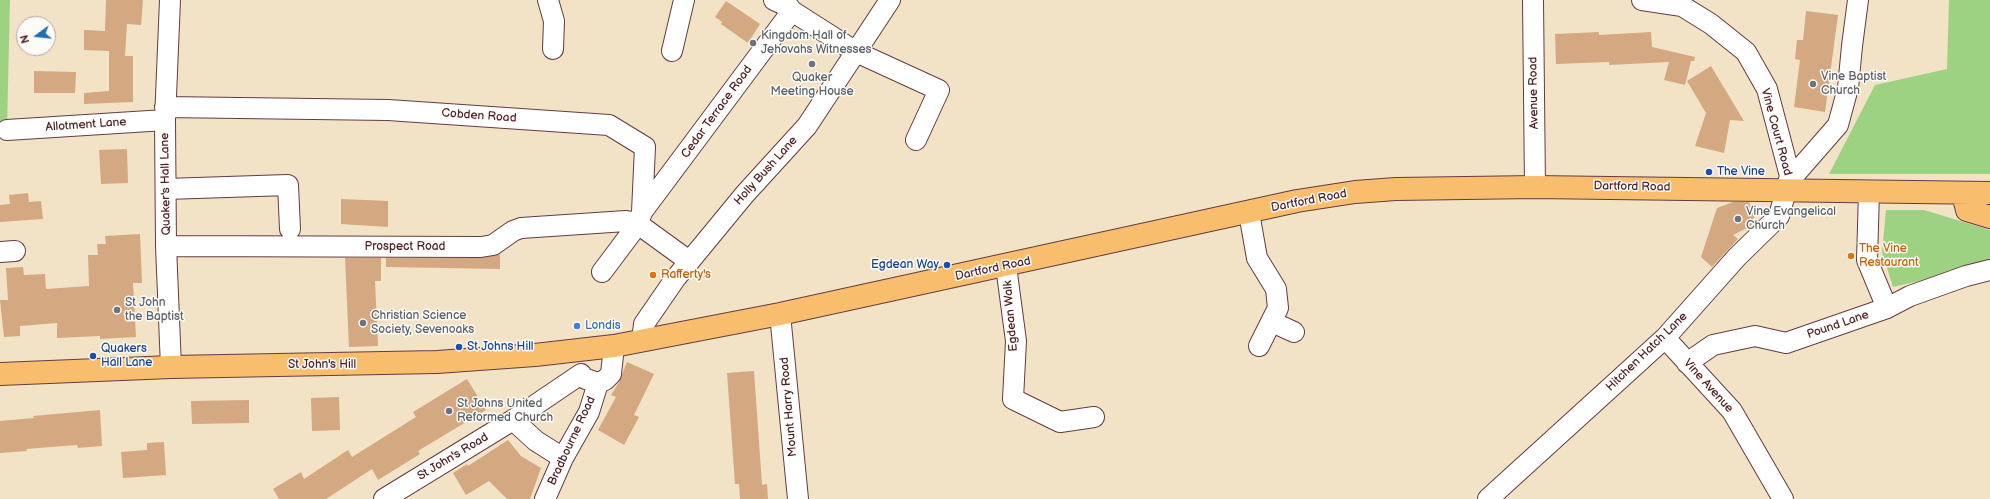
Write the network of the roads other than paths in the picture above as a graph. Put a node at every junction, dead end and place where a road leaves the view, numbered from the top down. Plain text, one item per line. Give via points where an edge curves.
1 (170, 0) edge
2 (548, 0) edge
3 (684, 0) edge
4 (774, 0) edge
5 (890, 0) edge
6 (1533, 0) edge
7 (1642, 0) edge
8 (1858, 0) edge
9 (792, 11) junction
10 (553, 49) dead end
11 (672, 51) dead end
12 (856, 52) junction
13 (165, 114) junction
14 (7, 130) dead end
15 (916, 140) dead end
16 (1789, 183) junction
17 (1536, 186) junction
18 (166, 189) junction
19 (1869, 192) junction
20 (1990, 193) edge
21 (1963, 194) junction
22 (1249, 213) junction
23 (1990, 216) edge
24 (640, 218) junction
25 (290, 229) dead end
26 (166, 246) junction
27 (689, 261) junction
28 (1006, 266) junction
29 (1990, 270) edge
30 (602, 272) dead end
31 (1887, 308) junction
32 (780, 314) junction
33 (1272, 322) junction
34 (1294, 332) dead end
35 (1665, 338) junction
36 (642, 340) junction
37 (614, 346) junction
38 (1259, 346) dead end
39 (573, 350) junction
40 (1686, 363) junction
41 (171, 367) junction
42 (0, 374) edge
43 (581, 374) junction
44 (598, 383) junction
45 (1094, 417) dead end
46 (513, 420) junction
47 (563, 458) junction
48 (384, 499) edge
49 (545, 499) edge
50 (798, 499) edge
51 (1488, 499) edge
52 (1783, 499) edge

1 - 13 street, Quaker's Hall Lane
2 - 10 street via 554,21
3 - 11 street
4 - 9 street
5 - 12 street, Holly Bush Lane
6 - 17 street, Avenue Road
7 - 16 street, Vine Court Road via 1682,6 1711,24 1746,52 1766,89
8 - 16 street via 1848,88 1838,125
9 - 12 street
9 - 24 street, Cedar Terrace Road
12 - 15 street via 939,90
12 - 27 street, Holly Bush Lane via 807,126
13 - 14 street, Allotment Lane
13 - 18 street, Quaker's Hall Lane
13 - 24 street, Cobden Road via 388,110 609,125 645,147
16 - 17 main road, Dartford Road
16 - 19 main road, Dartford Road
16 - 35 street, Hitchen Hatch Lane via 1779,216
17 - 22 main road, Dartford Road via 1355,192 1297,201
18 - 25 street via 288,185
18 - 26 street, Quaker's Hall Lane
19 - 21 main road, Dartford Road
19 - 31 street via 1867,260
20 - 21 main road, Dartford Road
21 - 23 main road via 1967,210
22 - 28 main road, Dartford Road
22 - 33 street via 1257,258 1276,289 1278,308
24 - 26 street, Prospect Road via 521,228 493,246 481,247
24 - 27 street
24 - 30 street, Cedar Terrace Road
26 - 41 street, Quaker's Hall Lane
27 - 36 street, Holly Bush Lane via 644,324
28 - 32 main road, Dartford Road
28 - 45 street, Egdean Walk via 1016,341 1013,399 1060,422
29 - 31 street, Pound Lane via 1910,296
31 - 40 street, Pound Lane via 1786,343 1756,336 1714,346
32 - 36 main road, Dartford Road
32 - 50 street, Mount Harry Road
33 - 34 street
33 - 38 street
35 - 40 street, Vine Avenue
35 - 51 street, Hitchen Hatch Lane
36 - 37 main road, St John's Hill
37 - 39 main road, St John's Hill
37 - 44 street via 611,374
39 - 41 main road, St John's Hill via 437,362
39 - 43 street
40 - 52 street, Vine Avenue via 1732,411
41 - 42 main road, St John's Hill
43 - 44 street via 588,380
43 - 46 street, St John's Road
44 - 47 street, Bradbourne Road via 588,412
46 - 47 street via 536,441
46 - 48 street, St John's Road
47 - 49 street, Bradbourne Road

